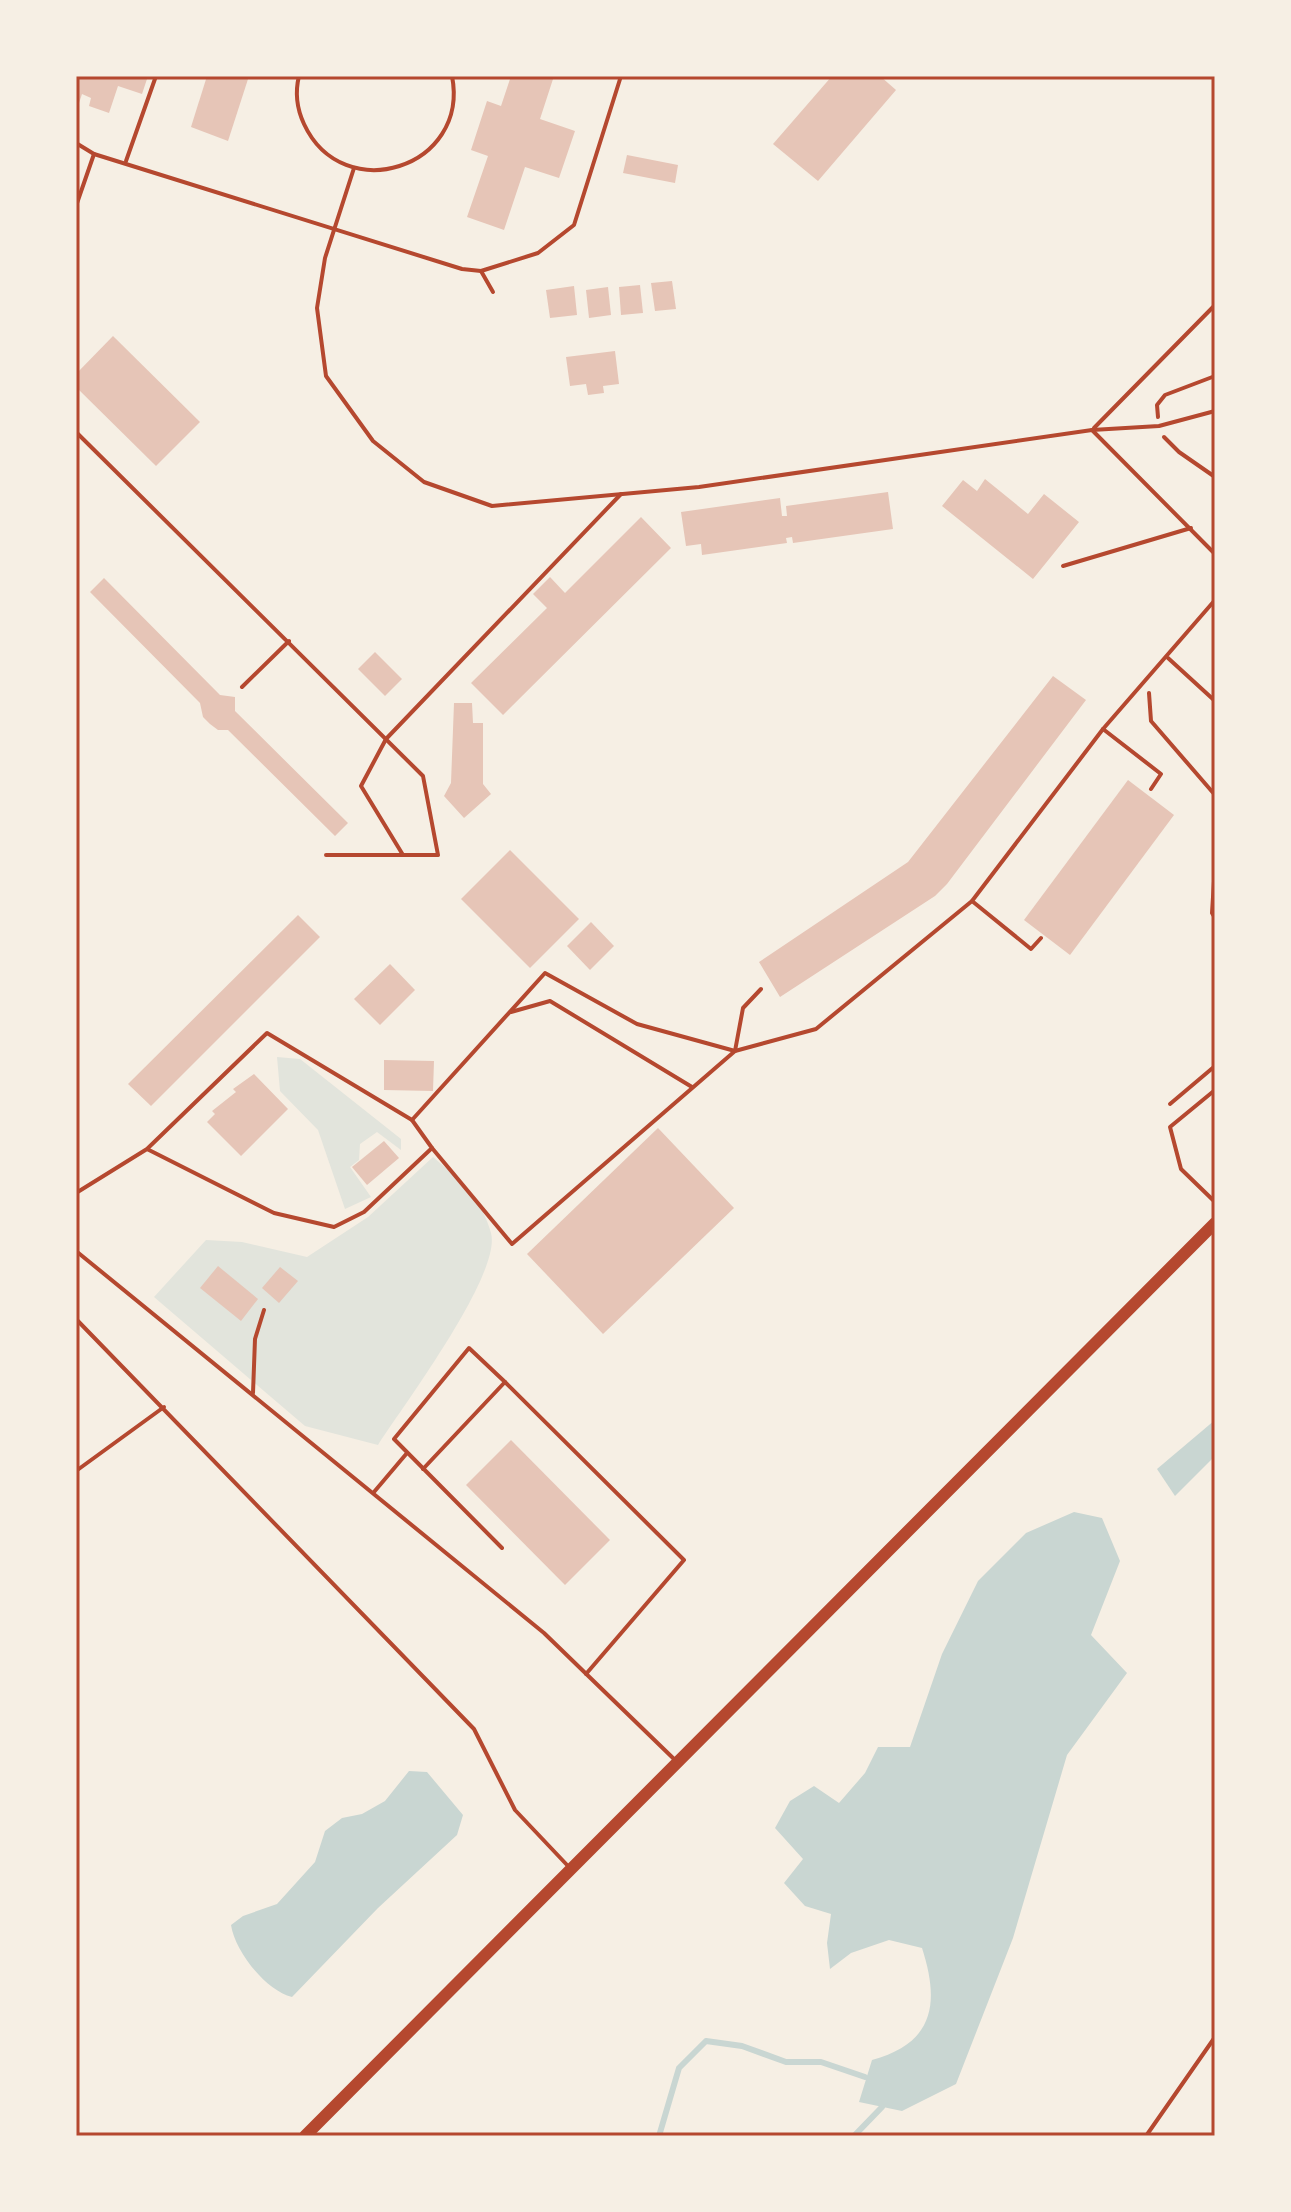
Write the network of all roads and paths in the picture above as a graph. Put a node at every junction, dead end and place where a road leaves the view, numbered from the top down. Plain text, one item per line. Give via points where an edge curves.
1 (156, 76) edge
2 (299, 76) edge
3 (452, 76) edge
4 (621, 76) edge
5 (76, 143) edge
6 (94, 154) junction
7 (126, 161) junction
8 (354, 168) junction
9 (76, 206) edge
10 (334, 228) junction
11 (481, 271) junction
12 (493, 292) dead end
13 (1215, 305) edge
14 (1215, 411) edge
15 (1092, 430) junction
16 (76, 432) edge
17 (621, 494) junction
18 (1191, 528) junction
19 (1215, 554) edge
20 (1063, 566) dead end
21 (1215, 600) edge
22 (289, 641) junction
23 (1168, 658) junction
24 (1149, 678) junction
25 (242, 687) dead end
26 (1215, 701) edge
27 (1103, 729) junction
28 (386, 739) junction
29 (1151, 789) dead end
30 (1215, 795) edge
31 (326, 855) dead end
32 (403, 855) junction
33 (1215, 865) edge
34 (972, 901) junction
35 (1215, 918) edge
36 (1041, 938) dead end
37 (761, 989) dead end
38 (509, 1013) junction
39 (735, 1051) junction
40 (1215, 1066) edge
41 (692, 1087) junction
42 (1215, 1090) edge
43 (1170, 1104) dead end
44 (412, 1120) junction
45 (432, 1148) junction
46 (147, 1149) junction
47 (76, 1193) edge
48 (1215, 1202) edge
49 (1215, 1223) edge
50 (76, 1251) edge
51 (264, 1310) dead end
52 (76, 1319) edge
53 (505, 1382) junction
54 (253, 1393) junction
55 (164, 1407) junction
56 (407, 1453) junction
57 (423, 1469) junction
58 (76, 1471) edge
59 (374, 1492) junction
60 (502, 1548) dead end
61 (586, 1674) junction
62 (679, 1764) junction
63 (573, 1870) junction
64 (1215, 2037) edge
65 (305, 2136) edge
66 (1146, 2136) edge

1 - 7 lane
2 - 8 lane via 299,112 310,137 330,157
3 - 8 lane via 452,114 442,136 425,154 379,171
4 - 11 lane via 574,225 538,253
5 - 6 lane
6 - 7 lane
6 - 9 lane
7 - 10 lane
8 - 10 lane
10 - 11 lane
10 - 17 lane via 317,308 326,376 373,441 424,482 492,506
11 - 12 lane
13 - 15 lane
14 - 15 lane via 1159,426
15 - 17 lane
15 - 18 lane
16 - 22 lane
17 - 28 lane
18 - 19 lane
18 - 20 lane
21 - 23 lane
22 - 25 lane
22 - 28 lane
23 - 24 lane
23 - 26 lane
24 - 27 lane
24 - 30 path via 1151,721
27 - 29 lane via 1161,774
27 - 34 lane
28 - 32 lane via 361,786
28 - 32 lane via 423,776 438,855
31 - 32 lane
33 - 35 path
34 - 36 lane via 1031,949
34 - 39 lane via 816,1029
37 - 39 lane via 743,1008
38 - 39 lane via 545,973 637,1024
38 - 41 lane via 550,1001
38 - 44 lane
39 - 41 lane
40 - 43 path
41 - 45 lane via 512,1244
42 - 48 lane via 1170,1127 1181,1169
44 - 45 lane
44 - 46 lane via 267,1033
45 - 46 lane via 364,1212 334,1227 274,1213
46 - 47 lane
49 - 62 main road
50 - 54 lane
51 - 54 lane via 255,1339
52 - 55 lane
53 - 56 lane via 469,1348 394,1439
53 - 57 lane
53 - 61 lane via 684,1560
54 - 59 lane
55 - 58 lane
55 - 63 lane via 474,1729 515,1810
56 - 57 lane
56 - 59 lane
57 - 60 lane
59 - 61 lane
61 - 62 lane
62 - 63 main road
63 - 65 main road
64 - 66 path

